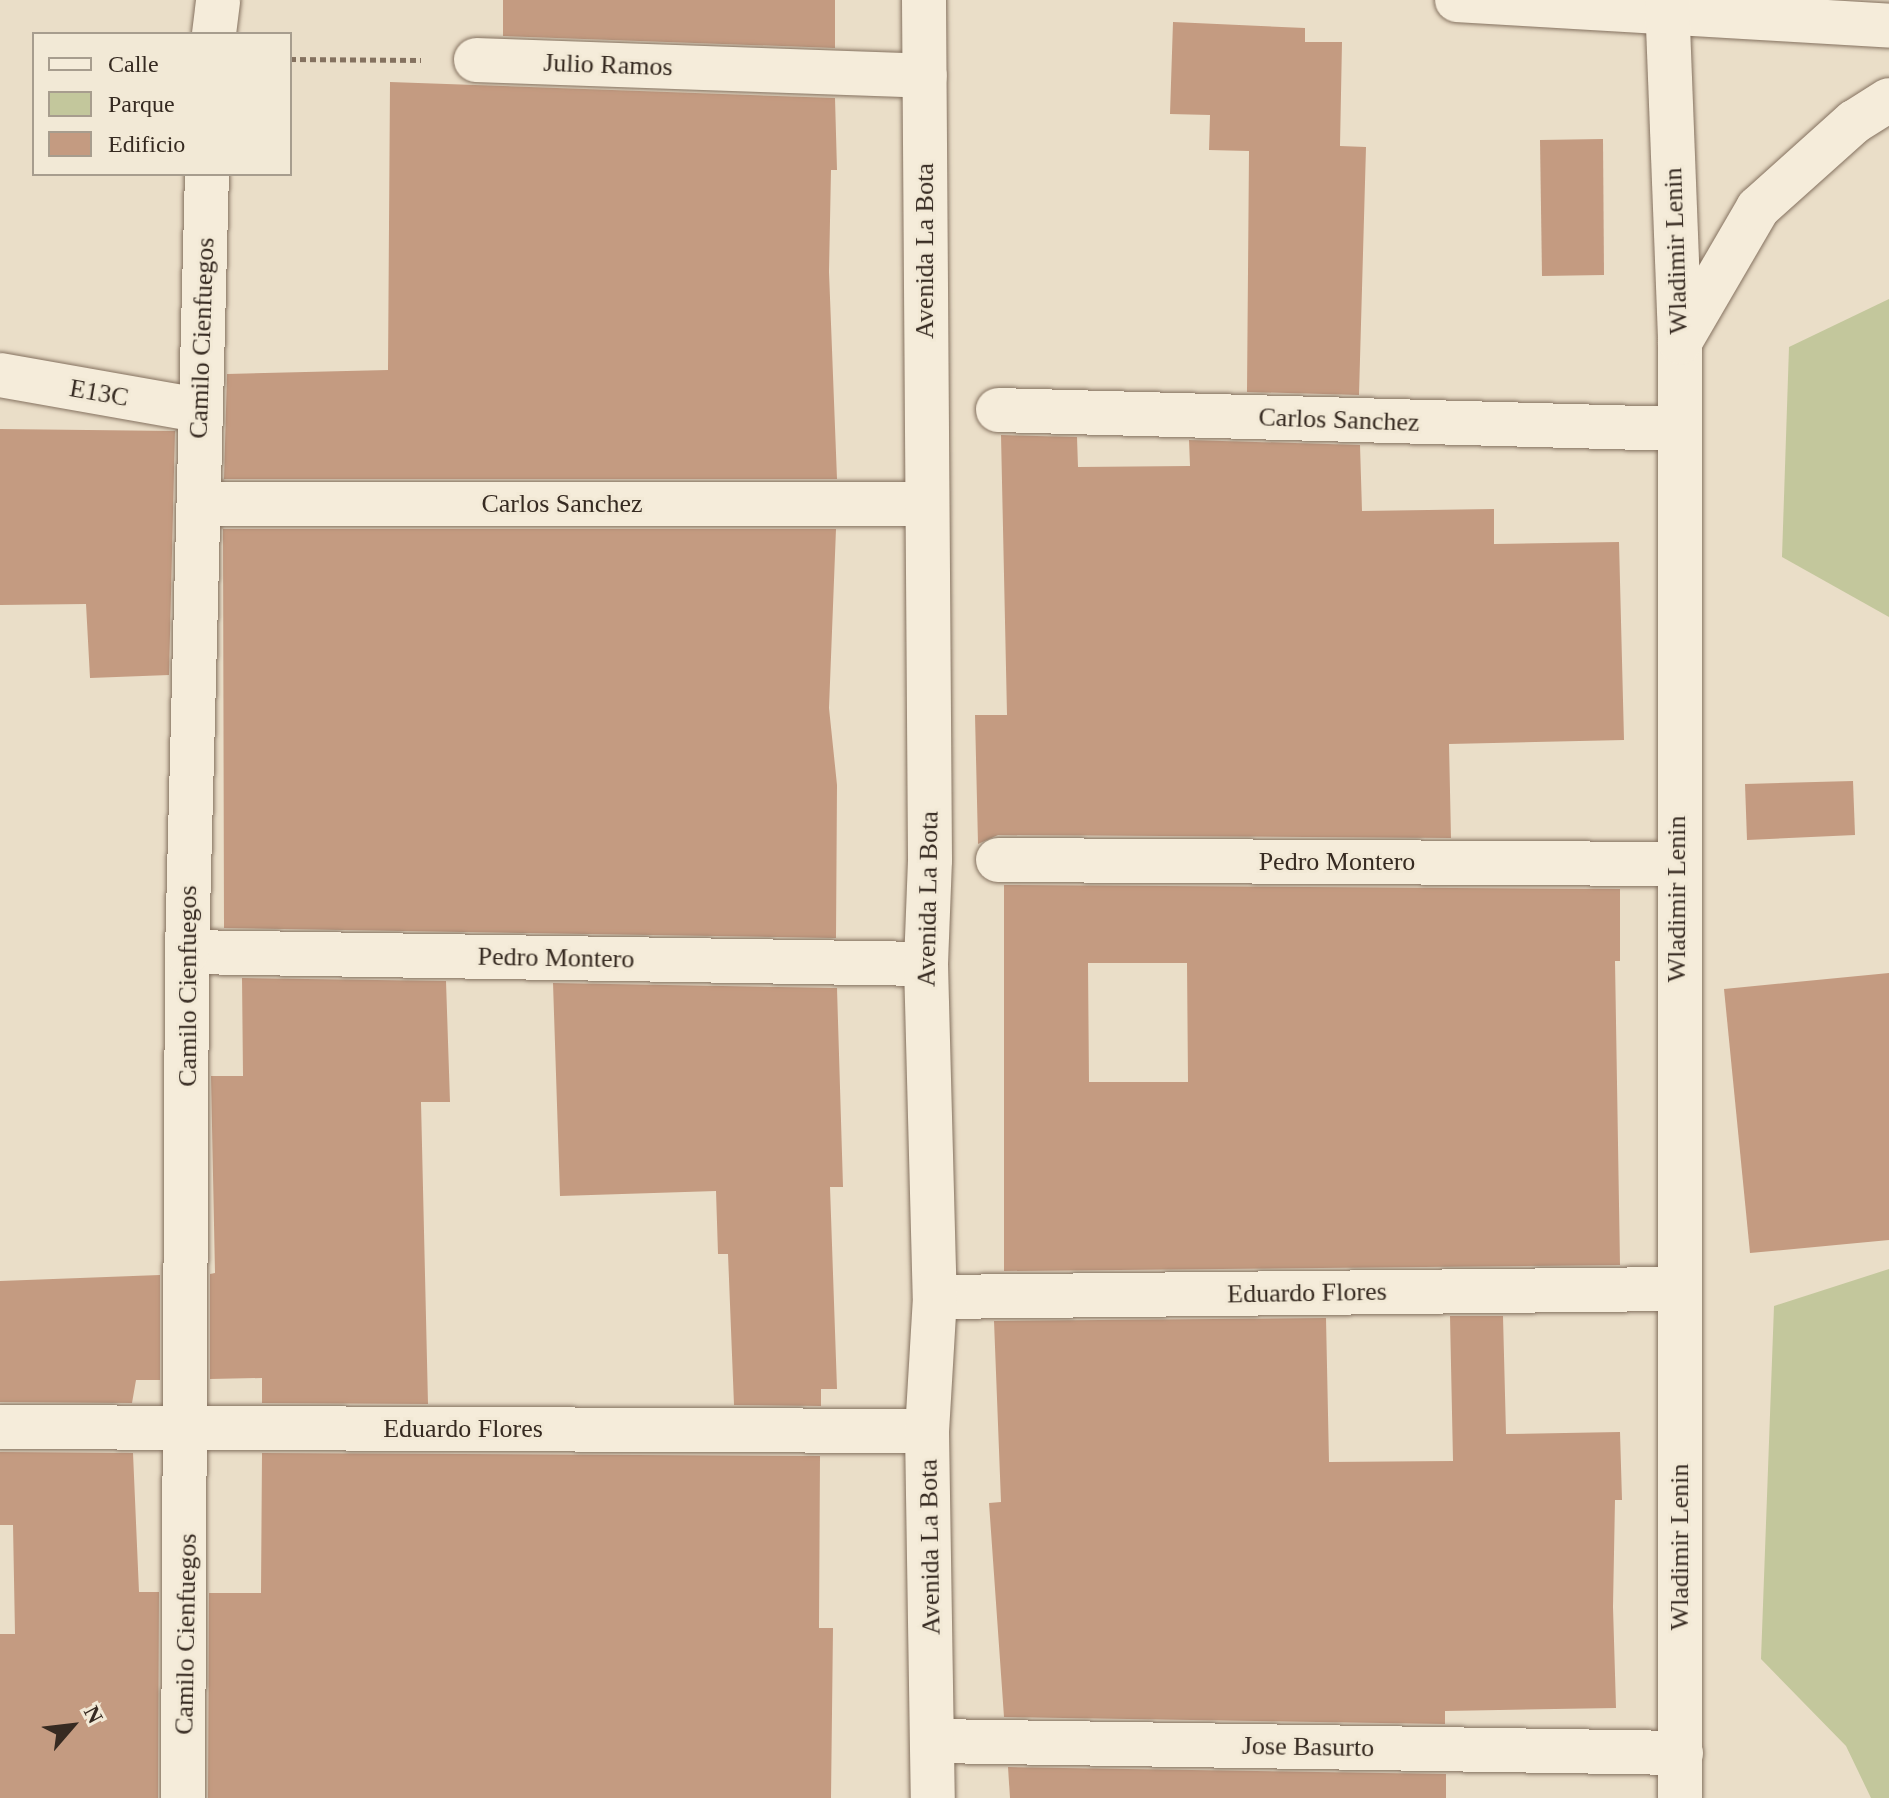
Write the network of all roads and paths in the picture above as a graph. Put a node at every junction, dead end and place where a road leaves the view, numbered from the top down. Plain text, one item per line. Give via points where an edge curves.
1 (218, 0) edge
2 (924, 0) edge
3 (1457, 0) edge
4 (1667, 8) edge
5 (1889, 26) edge
6 (214, 32) edge
7 (292, 59) edge
8 (476, 60) joint
9 (925, 76) junction
10 (1889, 100) edge
11 (207, 176) edge
12 (1680, 342) junction
13 (0, 375) edge
14 (198, 410) junction
15 (998, 410) dead end
16 (1679, 429) junction
17 (199, 504) junction
18 (926, 504) junction
19 (998, 860) dead end
20 (1676, 864) junction
21 (187, 952) junction
22 (926, 964) junction
23 (1680, 1289) junction
24 (935, 1297) junction
25 (0, 1427) edge
26 (189, 1428) junction
27 (927, 1431) junction
28 (934, 1741) junction
29 (1681, 1753) junction
30 (183, 1798) edge
31 (933, 1798) edge
32 (1680, 1798) edge

1 - 6 street
2 - 9 street, Avenida La Bota
3 - 4 street
4 - 5 street
4 - 12 street, Wladimir Lenin
7 - 8 path
8 - 9 street, Julio Ramos
9 - 18 street, Avenida La Bota
10 - 12 street via 1854,122 1758,208
11 - 14 street, Camilo Cienfuegos
12 - 16 street, Wladimir Lenin
13 - 14 street, E13C
14 - 17 street, Camilo Cienfuegos
15 - 16 street, Carlos Sanchez
16 - 20 street, Wladimir Lenin
17 - 18 street, Carlos Sanchez
17 - 21 street, Camilo Cienfuegos
18 - 22 street, Avenida La Bota
19 - 20 street, Pedro Montero
20 - 23 street, Wladimir Lenin
21 - 22 street, Pedro Montero
21 - 26 street, Camilo Cienfuegos
22 - 24 street, Avenida La Bota
23 - 24 street, Eduardo Flores
23 - 29 street, Wladimir Lenin
24 - 27 street, Avenida La Bota
25 - 26 street, Eduardo Flores
26 - 27 street, Eduardo Flores
26 - 30 street, Camilo Cienfuegos
27 - 28 street, Avenida La Bota
28 - 29 street, Jose Basurto
28 - 31 street, Avenida La Bota
29 - 32 street, Wladimir Lenin

